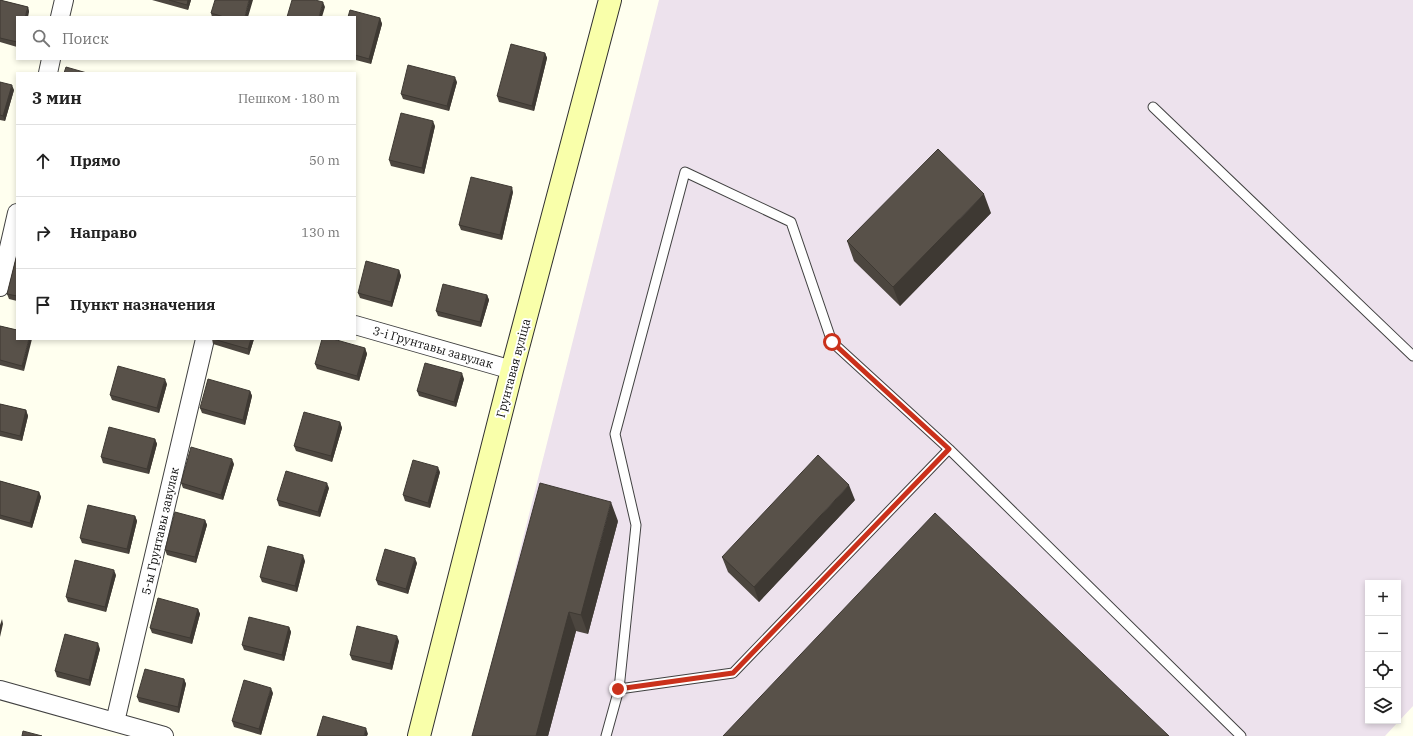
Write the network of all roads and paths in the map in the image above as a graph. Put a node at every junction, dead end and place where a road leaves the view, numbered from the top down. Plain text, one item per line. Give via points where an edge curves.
1 (64, 0) edge
2 (610, 0) edge
3 (60, 16) edge
4 (51, 60) edge
5 (48, 72) edge
6 (1153, 107) dead end
7 (16, 223) edge
8 (15, 233) edge
9 (0, 287) edge
10 (356, 325) edge
11 (205, 340) edge
12 (1413, 356) edge
13 (512, 370) junction
14 (949, 449) junction
15 (618, 689) junction
16 (0, 690) edge
17 (115, 722) junction
18 (164, 736) edge
19 (419, 736) edge
20 (606, 736) edge
21 (1240, 736) edge

1 - 3 street
2 - 13 main road, Грунтавая вуліца
4 - 5 street
6 - 12 lane
7 - 8 street
8 - 9 street
10 - 13 street, 3-і Грунтавы завулак
11 - 17 street, 5-ы Грунтавы завулак
13 - 19 main road, Грунтавая вуліца
14 - 15 lane via 733,673
14 - 15 lane via 832,342 791,222 685,172 615,434 636,525
14 - 21 lane
15 - 20 lane
16 - 17 street
17 - 18 street

